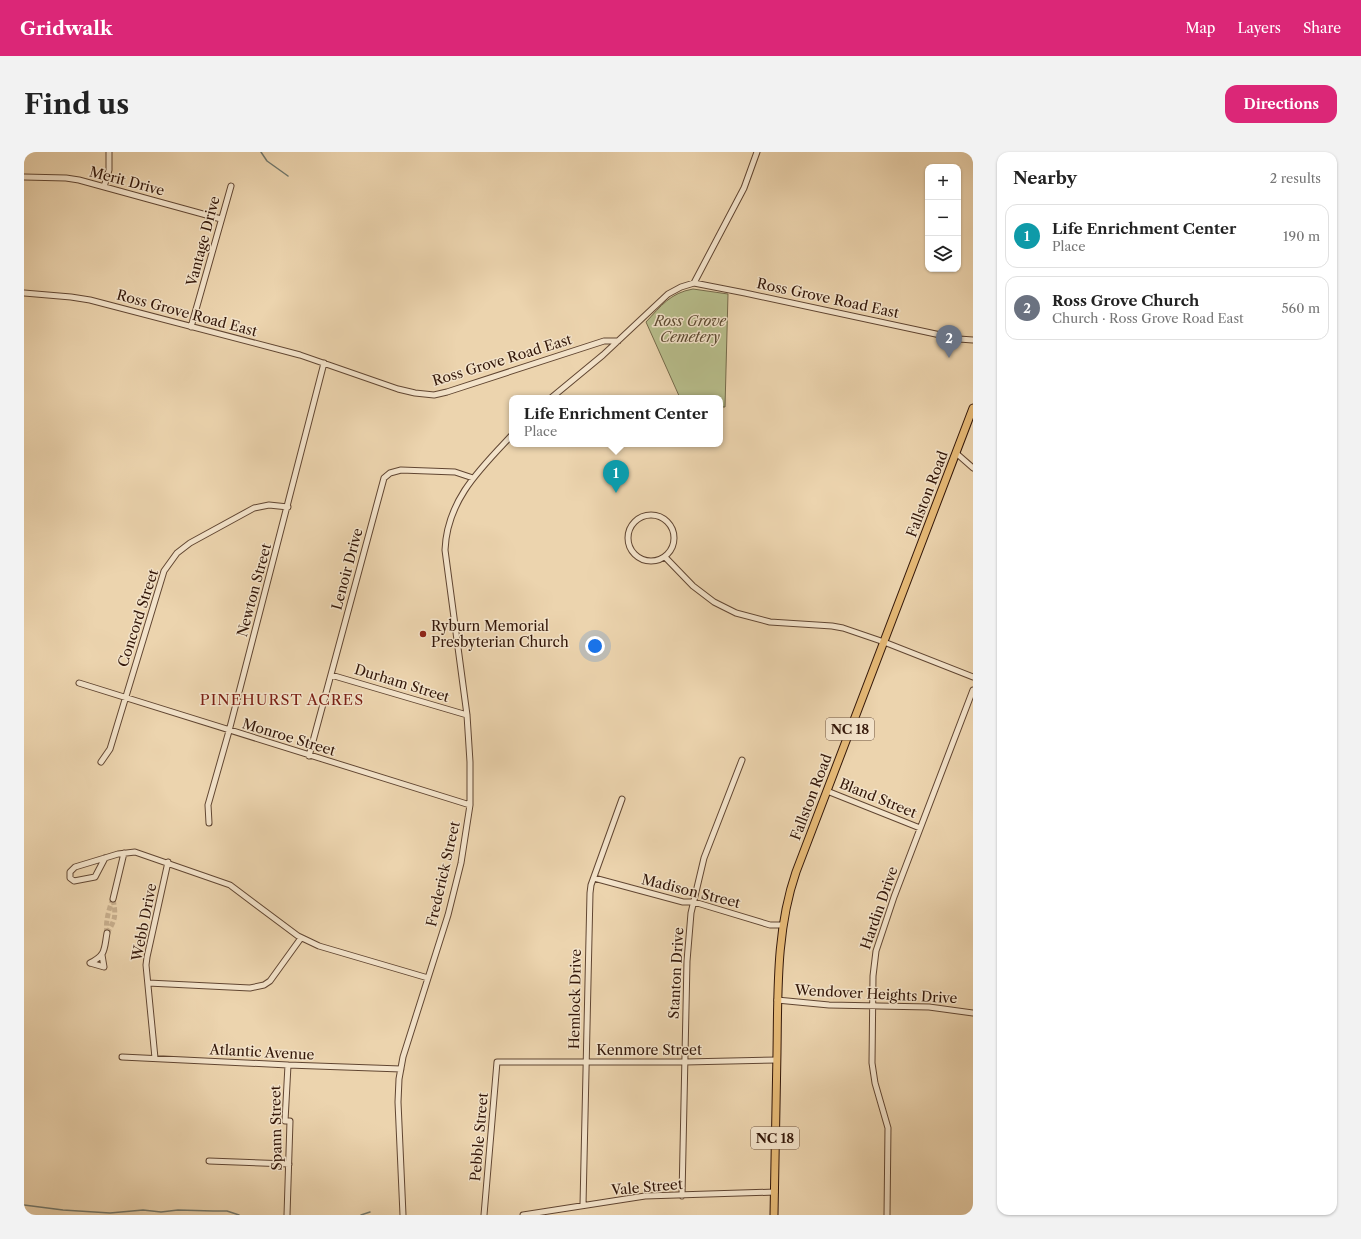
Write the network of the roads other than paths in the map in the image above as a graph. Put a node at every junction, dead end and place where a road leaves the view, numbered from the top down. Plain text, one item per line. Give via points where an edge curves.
1 (109, 152) edge
2 (757, 152) edge
3 (24, 177) edge
4 (231, 186) dead end
5 (104, 187) junction
6 (221, 220) junction
7 (694, 283) junction
8 (24, 293) edge
9 (192, 327) junction
10 (973, 340) edge
11 (618, 341) junction
12 (324, 363) junction
13 (555, 395) edge
14 (973, 408) edge
15 (509, 438) edge
16 (956, 453) junction
17 (973, 468) edge
18 (473, 478) junction
19 (288, 507) junction
20 (665, 557) junction
21 (884, 642) junction
22 (331, 675) junction
23 (973, 676) edge
24 (79, 683) dead end
25 (973, 690) edge
26 (126, 698) junction
27 (467, 715) junction
28 (229, 731) junction
29 (309, 756) junction
30 (742, 760) dead end
31 (101, 762) dead end
32 (827, 791) junction
33 (622, 799) dead end
34 (470, 805) junction
35 (209, 823) dead end
36 (920, 828) junction
37 (124, 853) junction
38 (105, 858) junction
39 (168, 862) junction
40 (594, 878) junction
41 (114, 899) dead end
42 (694, 902) junction
43 (782, 926) junction
44 (107, 933) tunnel mouth
45 (301, 938) junction
46 (102, 955) dead end
47 (428, 978) junction
48 (148, 983) junction
49 (777, 1000) junction
50 (873, 1006) junction
51 (973, 1013) edge
52 (122, 1057) dead end
53 (155, 1058) junction
54 (777, 1060) junction
55 (497, 1062) joint
56 (586, 1062) junction
57 (685, 1062) junction
58 (288, 1065) junction
59 (401, 1069) junction
60 (209, 1161) dead end
61 (289, 1164) junction
62 (775, 1192) junction
63 (682, 1196) junction
64 (584, 1206) junction
65 (287, 1215) edge
66 (402, 1215) edge
67 (484, 1215) edge
68 (523, 1215) edge
69 (774, 1215) edge
70 (887, 1215) edge

1 - 5 street via 109,170
2 - 7 street via 744,188
3 - 5 street, Merit Drive via 66,178
4 - 6 street, Vantage Drive
5 - 6 street, Merit Drive
6 - 9 street, Vantage Drive
7 - 10 street, Ross Grove Road East
7 - 11 street via 668,294
8 - 9 street, Ross Grove Road East via 90,300
9 - 12 street, Ross Grove Road East
11 - 12 street, Ross Grove Road East via 592,344 434,395 398,389
11 - 13 street
12 - 19 street, Newton Street
14 - 16 main road, Fallston Road / NC 18
15 - 18 street, Frederick Street
16 - 17 street
16 - 21 main road, Fallston Road / NC 18
18 - 22 street, Lenoir Drive via 455,472 401,470 384,478
18 - 27 street, Frederick Street via 452,515 445,550
19 - 26 street, Concord Street via 269,505 254,508 200,537 177,553 164,571
19 - 28 street, Newton Street
20 - 20 street via 670,551 674,537 669,523 656,515 648,515 635,521 628,535 631,550 643,560 658,560
20 - 21 street via 693,586 714,602 736,613 770,622 837,627
21 - 23 street
21 - 32 main road, Fallston Road / NC 18
22 - 27 street, Durham Street
22 - 29 street, Lenoir Drive
24 - 26 street, Monroe Street
25 - 36 street, Hardin Drive
26 - 28 street, Monroe Street
26 - 31 street, Concord Street via 110,748
27 - 34 street, Frederick Street
28 - 29 street, Monroe Street
28 - 35 street, Newton Street via 208,805
29 - 34 street, Monroe Street
30 - 42 street, Stanton Drive via 704,858
32 - 36 street, Bland Street
32 - 43 main road, Fallston Road / NC 18 via 793,879
33 - 40 street, Hemlock Drive
34 - 47 street, Frederick Street via 461,862
36 - 50 street, Hardin Drive via 876,951
37 - 38 street
37 - 39 street via 135,852
37 - 41 street
38 - 38 street via 73,868 70,872 71,879 94,877
39 - 45 street via 230,885
39 - 48 street, Webb Drive via 147,957
40 - 42 street, Madison Street via 682,902
40 - 56 street, Hemlock Drive via 589,905
42 - 43 street, Madison Street
42 - 57 street, Stanton Drive via 690,918 687,961
43 - 49 main road, Fallston Road / NC 18
44 - 46 street
45 - 47 street via 319,946
45 - 48 street via 273,979 264,986 250,988
47 - 59 street, Frederick Street
48 - 53 street, Webb Drive
49 - 50 street, Wendover Heights Drive
49 - 54 main road, Fallston Road / NC 18
50 - 51 street, Wendover Heights Drive
50 - 70 street, Hardin Drive via 872,1063 888,1128
52 - 53 street, Atlantic Avenue
53 - 58 street, Atlantic Avenue
54 - 57 street, Kenmore Street
54 - 62 main road, Fallston Road / NC 18
55 - 56 street, Kenmore Street
55 - 67 street, Pebble Street
56 - 57 street, Kenmore Street
56 - 64 street, Hemlock Drive
57 - 63 street, Stanton Drive
58 - 59 street, Atlantic Avenue
58 - 61 street, Spann Street via 285,1121 290,1121
59 - 66 street, Frederick Street via 398,1102
60 - 61 street
61 - 65 street, Spann Street
62 - 63 street, Vale Street
62 - 69 main road, Fallston Road / NC 18
63 - 64 street, Vale Street via 645,1196
64 - 68 street, Vale Street

